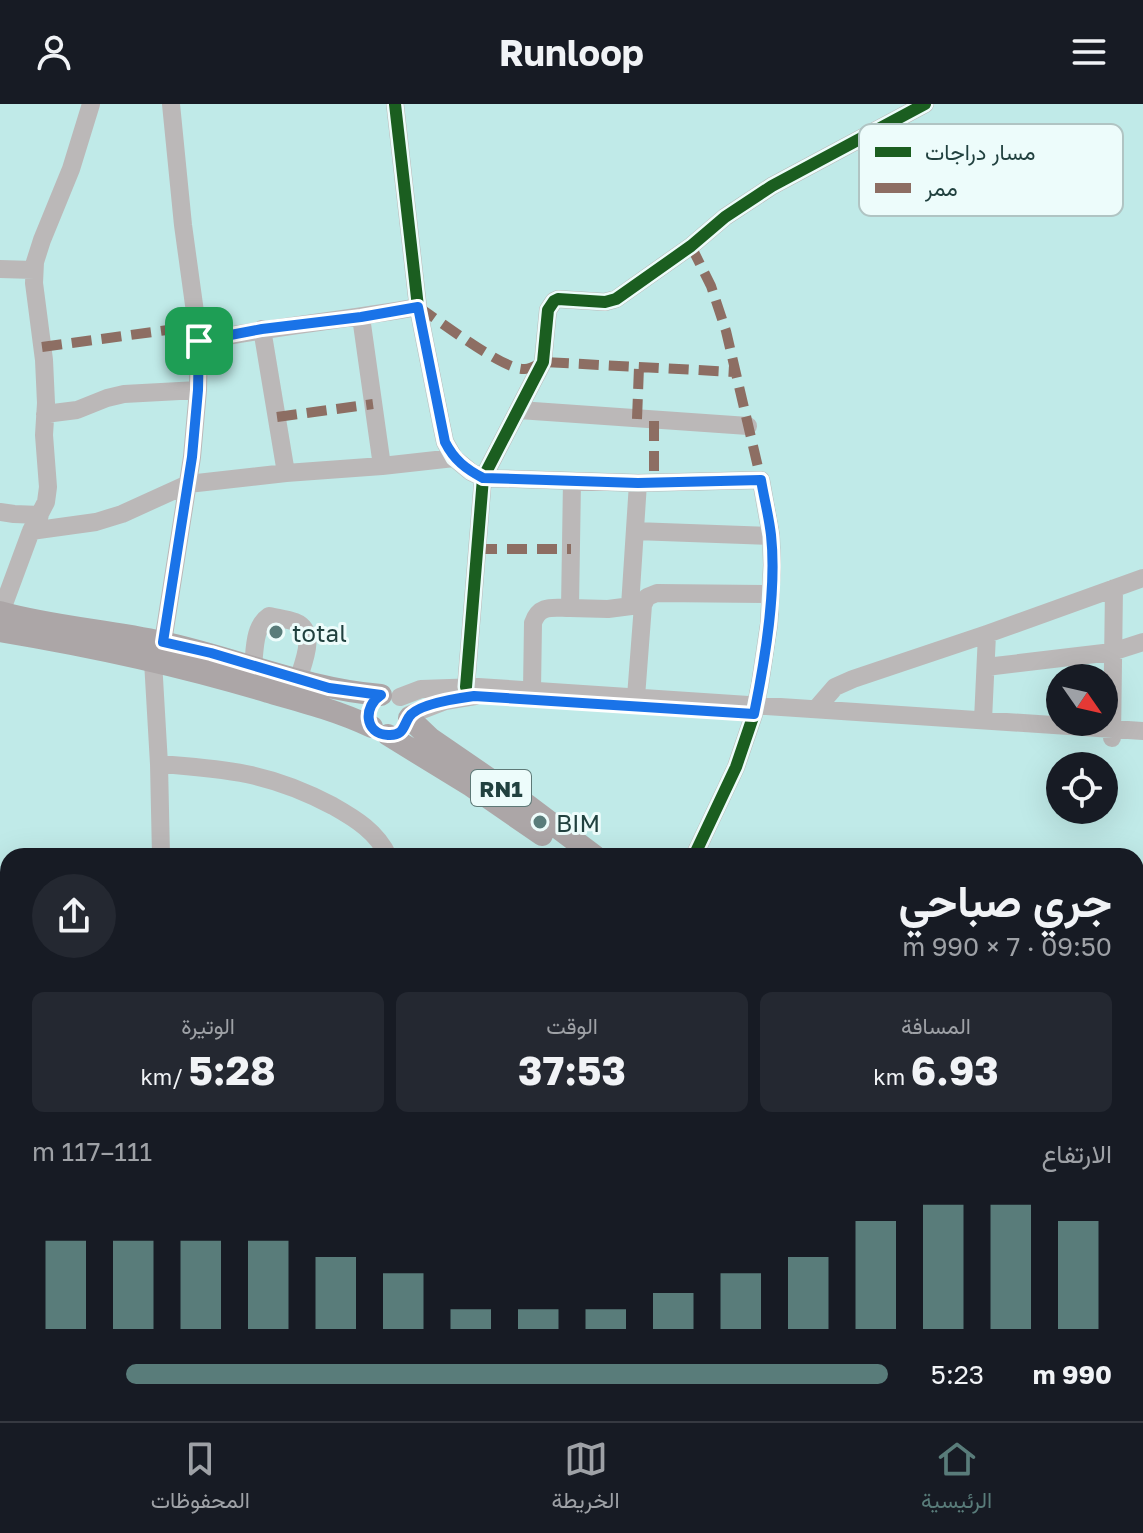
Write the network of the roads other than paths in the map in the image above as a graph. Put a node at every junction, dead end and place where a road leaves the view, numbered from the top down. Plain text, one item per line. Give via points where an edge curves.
1 (91, 104) edge
2 (171, 104) edge
3 (395, 104) edge
4 (925, 104) edge
5 (888, 124) edge
6 (859, 139) edge
7 (0, 269) edge
8 (34, 270) junction
9 (418, 307) junction
10 (361, 317) junction
11 (262, 329) junction
12 (199, 341) junction
13 (198, 390) junction
14 (519, 410) junction
15 (45, 414) junction
16 (748, 426) dead end
17 (454, 458) junction
18 (382, 466) junction
19 (286, 473) junction
20 (483, 478) junction
21 (572, 481) junction
22 (638, 483) junction
23 (188, 484) junction
24 (0, 512) edge
25 (35, 523) junction
26 (635, 531) junction
27 (771, 536) junction
28 (1143, 578) edge
29 (1114, 588) junction
30 (771, 594) junction
31 (636, 605) junction
32 (570, 608) junction
33 (0, 618) edge
34 (987, 634) junction
35 (1142, 643) edge
36 (158, 652) junction
37 (1112, 652) junction
38 (1112, 664) edge
39 (253, 666) junction
40 (986, 667) junction
41 (298, 680) junction
42 (466, 687) junction
43 (532, 690) junction
44 (636, 697) junction
45 (400, 706) junction
46 (816, 709) junction
47 (755, 710) junction
48 (983, 720) junction
49 (1046, 726) edge
50 (1046, 729) edge
51 (380, 731) junction
52 (1143, 731) edge
53 (1118, 733) edge
54 (1118, 734) edge
55 (1143, 740) edge
56 (159, 764) junction
57 (161, 848) edge
58 (382, 848) edge
59 (558, 848) edge
60 (584, 848) edge
61 (698, 848) edge

1 - 8 street
2 - 12 street
3 - 9 street
4 - 5 street
6 - 14 street via 772,186 616,299 554,301 548,310 543,362
7 - 8 street
8 - 15 street
9 - 10 street
9 - 17 street via 445,442
10 - 11 street
10 - 18 street
11 - 12 street
11 - 19 street
12 - 13 street
13 - 15 street via 124,394
13 - 23 street
14 - 16 street
14 - 20 street
15 - 25 street via 48,487
17 - 18 street
17 - 20 street
18 - 19 street
19 - 23 street
20 - 21 street
20 - 42 street
21 - 22 street
21 - 32 street
22 - 26 street
22 - 27 street via 761,480
23 - 25 street via 96,522
23 - 36 street
24 - 25 street
25 - 33 street
26 - 27 street
26 - 31 street
27 - 30 street
28 - 29 street
29 - 34 street
29 - 37 street
30 - 31 street via 657,593
30 - 47 street
31 - 32 street
31 - 44 street
32 - 43 street via 546,608 535,616
33 - 36 main road, RN1
34 - 40 street
34 - 46 street via 853,679 835,687
35 - 37 street
36 - 39 main road, RN1
36 - 51 main road, RN1
36 - 56 street
37 - 38 street
37 - 40 street
39 - 41 main road, RN1
39 - 41 street via 263,619 295,622 308,634
40 - 48 street
41 - 45 main road, RN1
42 - 43 street
42 - 45 street via 421,689
43 - 44 street
44 - 47 street
45 - 47 street via 474,696
45 - 51 main road via 404,728
45 - 51 main road via 376,698 368,715
45 - 60 main road, RN1 via 430,738
46 - 47 street
46 - 48 street
47 - 50 street
47 - 61 street via 725,794
48 - 49 street
51 - 59 main road, RN1 via 497,803
52 - 53 street
54 - 55 street
56 - 57 street
56 - 58 street via 234,770 293,787 355,818

